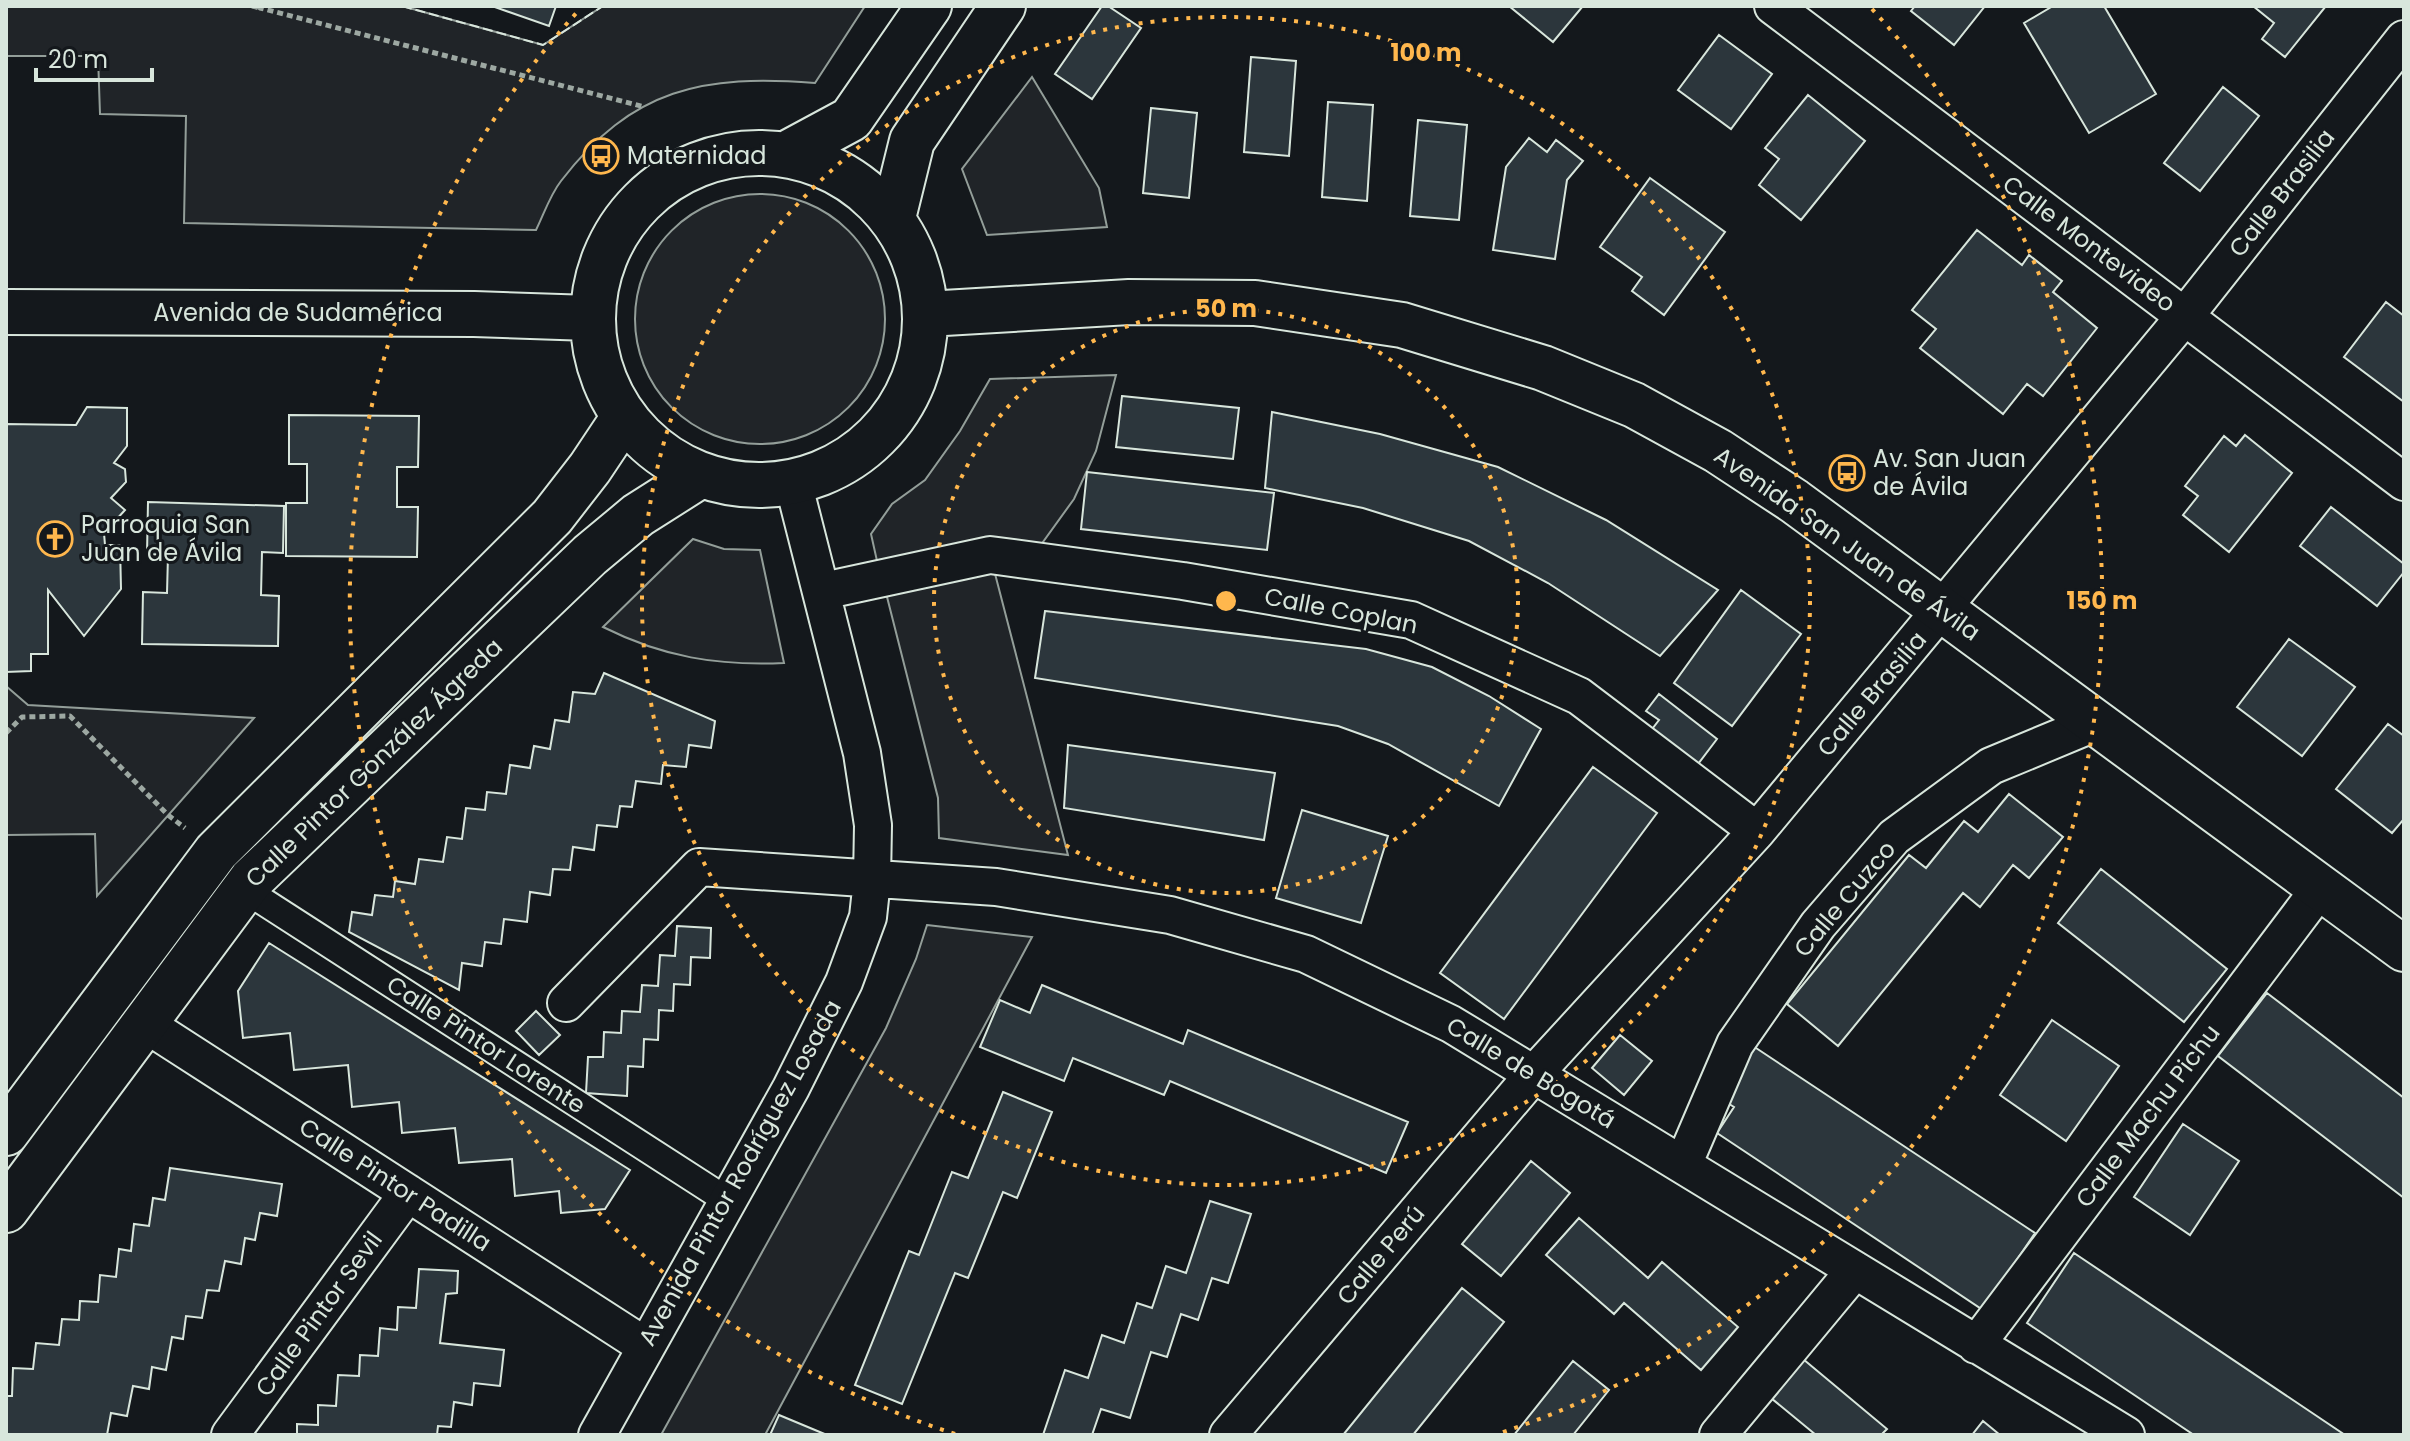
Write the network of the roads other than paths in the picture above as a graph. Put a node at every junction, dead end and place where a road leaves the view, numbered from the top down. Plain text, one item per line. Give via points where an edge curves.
1 (929, 6) edge
2 (1003, 6) edge
3 (1773, 6) edge
4 (2404, 39) edge
5 (786, 154) junction
6 (893, 218) junction
7 (6, 312) edge
8 (927, 314) junction
9 (2185, 316) junction
10 (590, 318) junction
11 (624, 417) junction
12 (701, 475) junction
13 (793, 482) junction
14 (2404, 482) edge
15 (823, 591) junction
16 (1941, 611) junction
17 (2097, 722) junction
18 (1757, 831) junction
19 (872, 880) junction
20 (2321, 887) junction
21 (244, 889) junction
22 (2404, 949) edge
23 (566, 1003) dead end
24 (144, 1023) junction
25 (1534, 1074) junction
26 (6, 1133) edge
27 (1683, 1165) junction
28 (408, 1193) junction
29 (728, 1201) junction
30 (6, 1210) edge
31 (1855, 1270) junction
32 (1976, 1345) junction
33 (645, 1346) junction
34 (230, 1435) edge
35 (597, 1435) edge
36 (1228, 1435) edge
37 (1718, 1435) edge
38 (2126, 1435) edge

1 - 5 street via 851,119
2 - 6 street via 912,141
3 - 9 street, Calle Montevideo
4 - 9 street, Calle Brasilia
5 - 6 street via 837,169
5 - 10 street via 715,158 672,178 627,217 600,270
6 - 8 street via 920,279
7 - 10 street, Avenida de Sudamérica
8 - 13 street via 925,346 915,377 887,426 844,462
8 - 16 street, Avenida San Juan de Ávila via 1129,302 1255,303 1402,325 1543,368 1634,405 1794,501
9 - 14 street, Calle Montevideo
9 - 16 street, Calle Brasilia
10 - 11 street via 601,375
11 - 12 street via 658,452
11 - 26 street, Calle Pintor González Ágreda via 552,517 216,852
12 - 13 street via 745,485
12 - 21 street, Calle Pintor González Ágreda via 638,515 590,555
13 - 15 street, Avenida Pintor Rodríguez Losada
15 - 18 street, Calle Coplan via 990,555 1411,620 1579,696
15 - 19 street, Avenida Pintor Rodríguez Losada via 862,753 873,825
16 - 17 street, Avenida San Juan de Ávila
16 - 18 street, Calle Brasilia
17 - 20 street, Avenida San Juan de Ávila
17 - 27 street, Calle Cuzco via 1991,766 1894,837 1818,925 1735,1044
18 - 25 street, Calle Brasilia
19 - 23 street, Calle de Bogotá via 699,867
19 - 25 street, Calle de Bogotá via 996,887 1170,915 1306,954 1451,1024
19 - 29 street, Avenida Pintor Rodríguez Losada via 868,917 844,982
20 - 22 street, Avenida San Juan de Ávila
20 - 32 street, Calle Machu Pichu
21 - 24 street, Calle Pintor González Ágreda
21 - 29 street, Calle Pintor Lorente
24 - 28 street, Calle Pintor Padilla
24 - 30 street, Calle Pintor González Ágreda
25 - 27 street, Calle de Bogotá
25 - 36 street, Calle Perú
27 - 31 street, Calle de Bogotá
28 - 33 street, Calle Pintor Padilla
28 - 34 street, Calle Pintor Sevil
29 - 33 street, Avenida Pintor Rodríguez Losada
31 - 32 street, Calle de Bogotá
31 - 37 street
32 - 38 street, Calle de Bogotá
33 - 35 street, Avenida Pintor Rodríguez Losada

